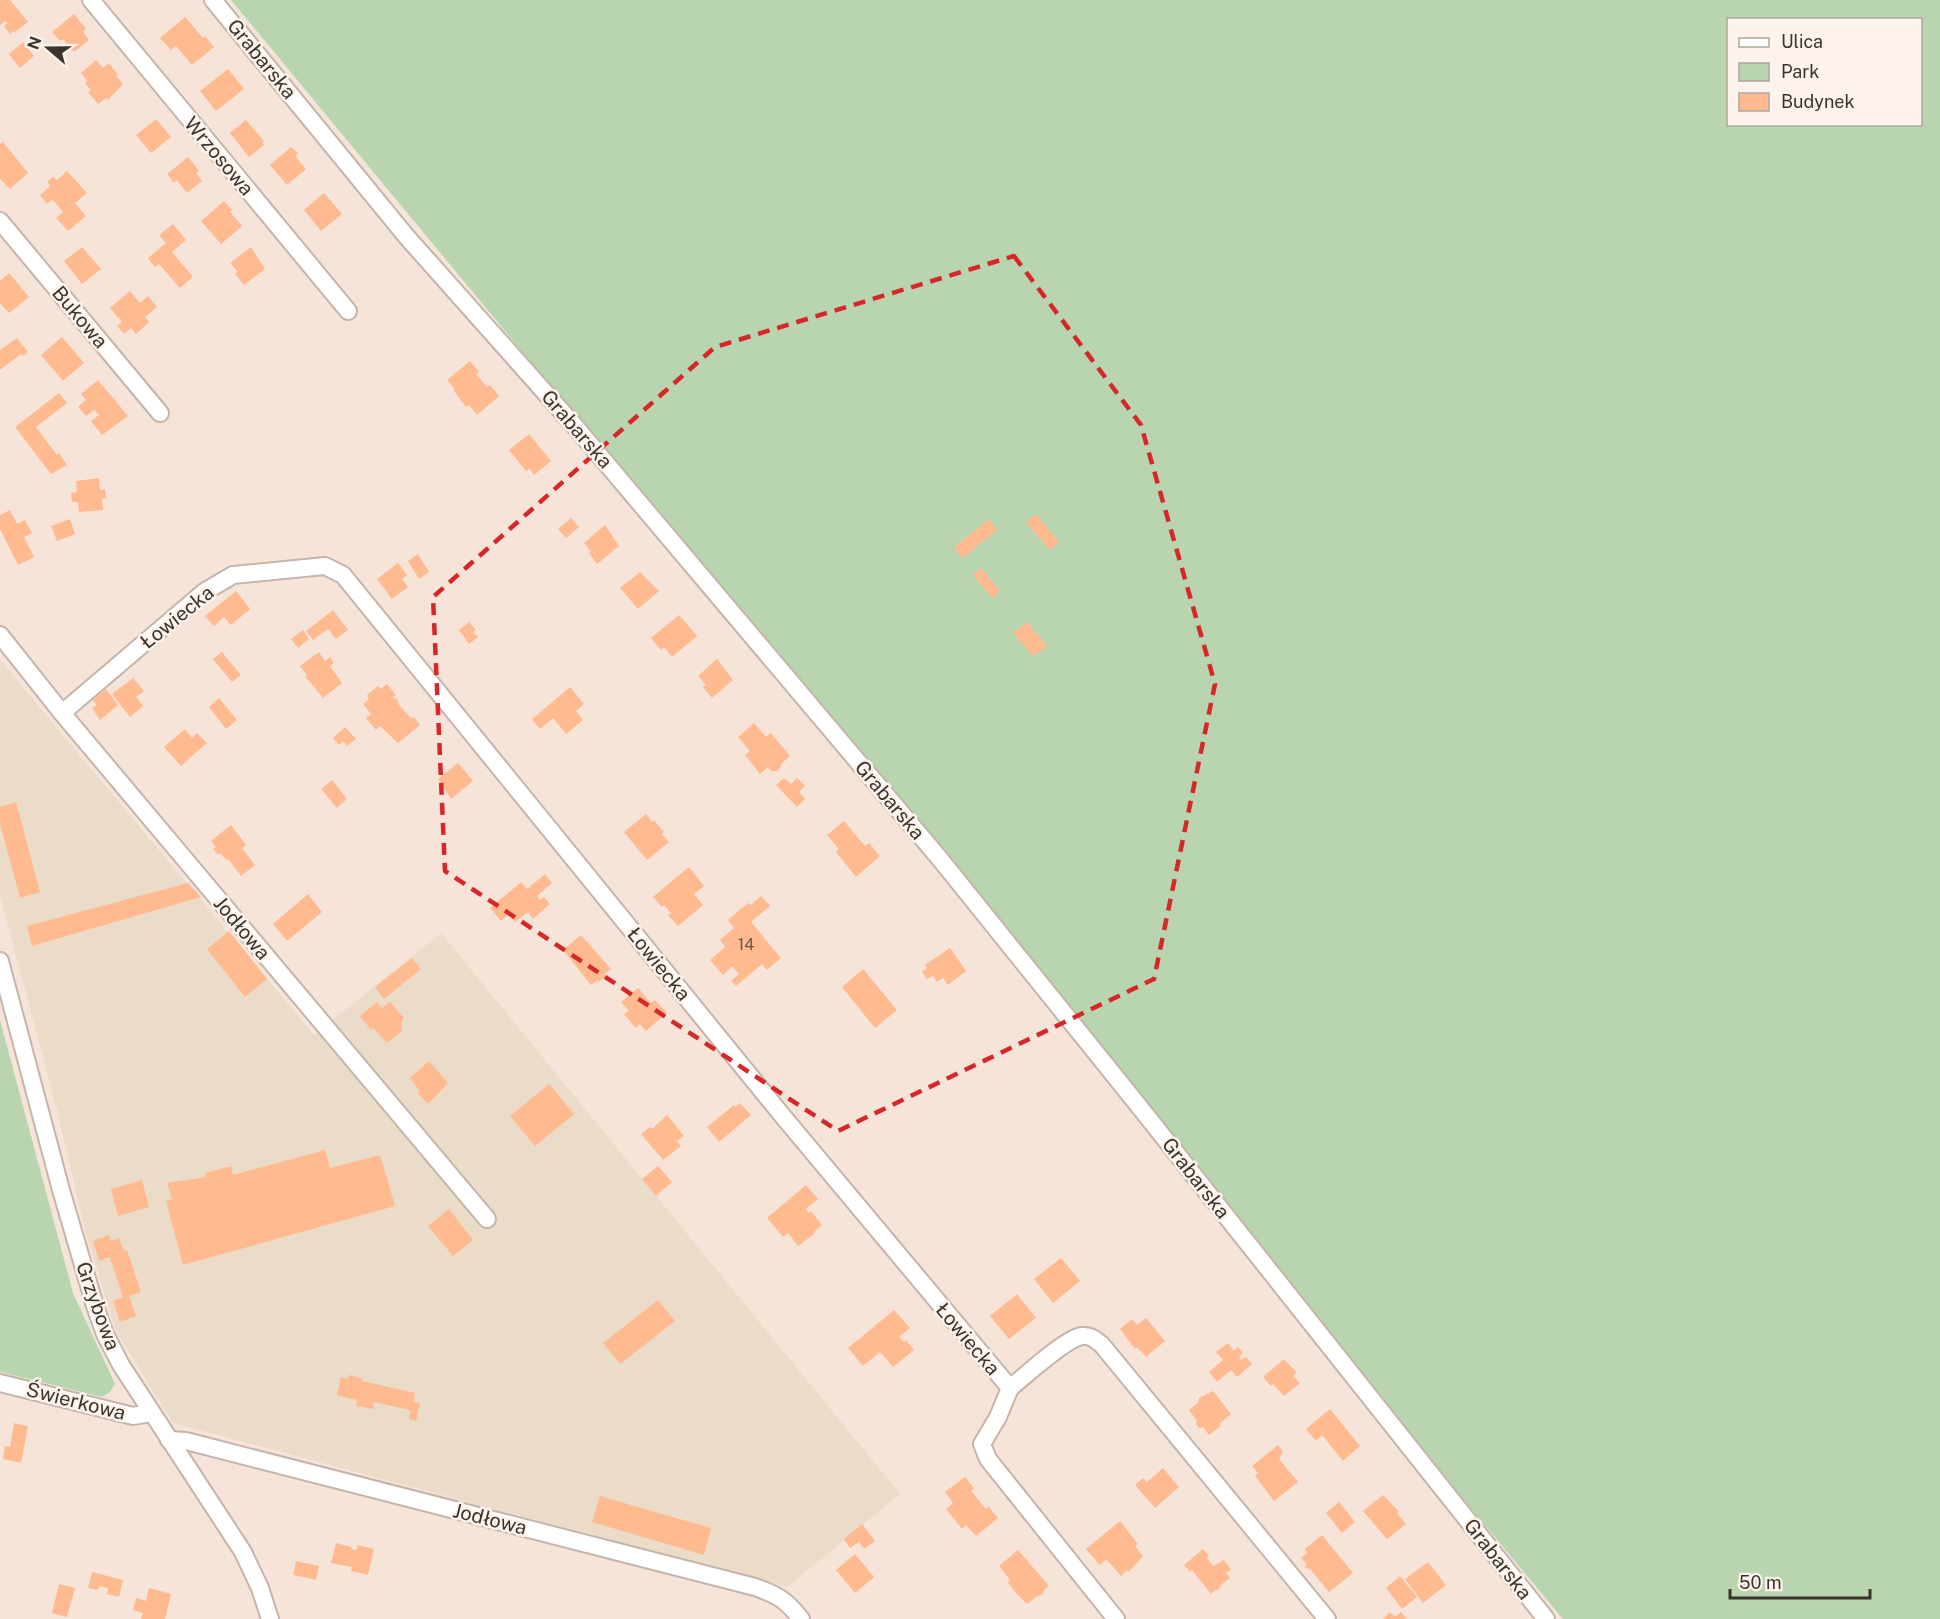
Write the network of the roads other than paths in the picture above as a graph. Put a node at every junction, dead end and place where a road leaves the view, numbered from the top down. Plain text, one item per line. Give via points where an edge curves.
1 (91, 0) edge
2 (213, 0) edge
3 (0, 221) edge
4 (348, 311) dead end
5 (160, 413) dead end
6 (0, 635) edge
7 (62, 713) junction
8 (1, 967) edge
9 (486, 1219) dead end
10 (0, 1383) edge
11 (1010, 1388) junction
12 (151, 1413) junction
13 (169, 1440) junction
14 (270, 1619) edge
15 (801, 1619) edge
16 (1116, 1619) edge
17 (1327, 1619) edge
18 (1546, 1619) edge

1 - 4 street, Wrzosowa
2 - 18 street, Grabarska via 406,236 573,424 940,859
3 - 5 street, Bukowa
6 - 7 street, Jodłowa
7 - 9 street, Jodłowa
7 - 11 street, Łowiecka via 204,592 233,575 325,566 343,575 781,1114
8 - 12 street, Grzybowa via 94,1306 121,1365
10 - 12 street, Świerkowa via 133,1416
11 - 16 street, Łowiecka via 982,1444 988,1459
11 - 17 street via 1070,1340 1093,1337
12 - 13 street, Grzybowa
13 - 14 street, Grzybowa via 243,1552
13 - 15 street, Jodłowa via 755,1587 788,1602

